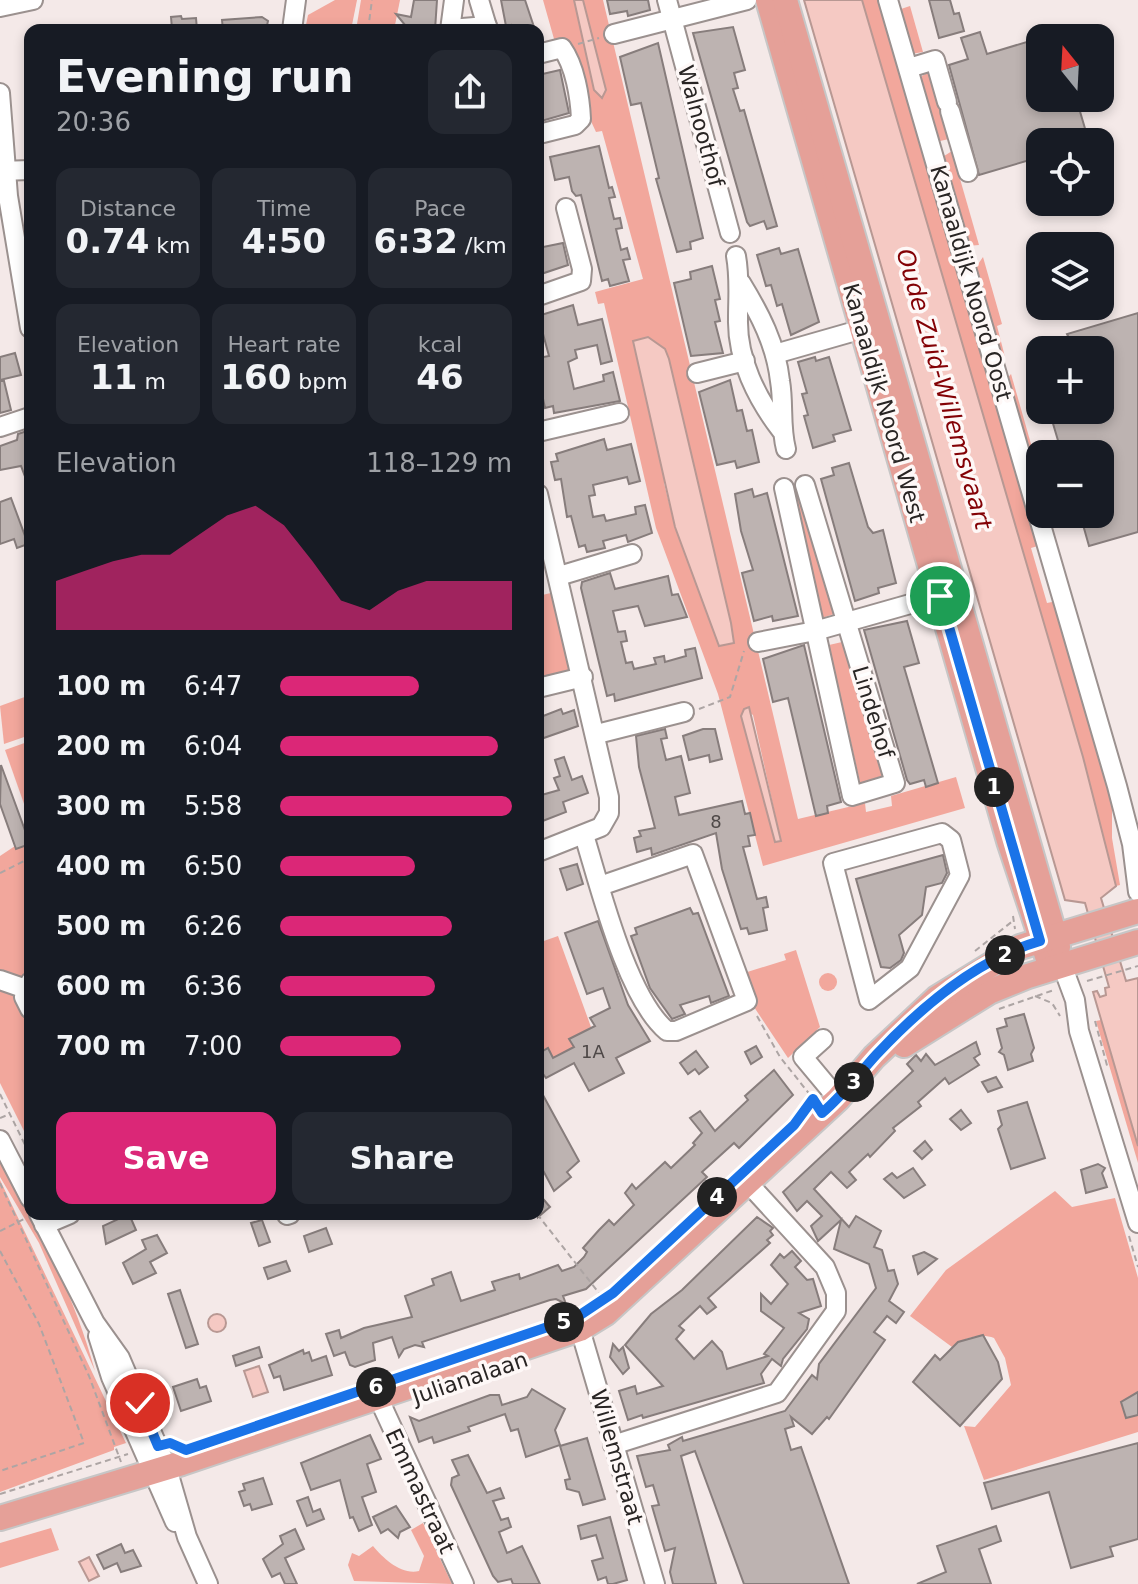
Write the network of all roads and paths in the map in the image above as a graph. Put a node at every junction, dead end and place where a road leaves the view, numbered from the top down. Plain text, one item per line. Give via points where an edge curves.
1 (33, 0) edge
2 (297, 0) edge
3 (372, 0) edge
4 (454, 0) edge
5 (479, 0) edge
6 (667, 0) edge
7 (747, 0) edge
8 (768, 0) edge
9 (785, 0) edge
10 (888, 0) edge
11 (0, 7) edge
12 (672, 19) junction
13 (293, 24) edge
14 (369, 24) edge
15 (451, 24) edge
16 (486, 24) edge
17 (607, 36) joint
18 (580, 43) dead end
19 (544, 52) edge
20 (909, 68) junction
21 (0, 93) edge
22 (544, 133) edge
23 (959, 142) junction
24 (932, 150) junction
25 (24, 170) edge
26 (4, 171) edge
27 (968, 172) dead end
28 (566, 208) dead end
29 (730, 233) dead end
30 (736, 256) dead end
31 (741, 283) junction
32 (544, 294) edge
33 (24, 297) edge
34 (871, 326) junction
35 (775, 354) junction
36 (745, 361) junction
37 (697, 373) dead end
38 (619, 413) dead end
39 (24, 419) edge
40 (0, 427) edge
41 (781, 430) junction
42 (544, 431) edge
43 (786, 449) dead end
44 (805, 485) dead end
45 (784, 488) dead end
46 (544, 517) edge
47 (632, 554) dead end
48 (559, 576) junction
49 (948, 593) junction
50 (846, 622) junction
51 (815, 631) junction
52 (758, 642) joint
53 (583, 677) junction
54 (544, 687) edge
55 (684, 712) joint
56 (597, 734) junction
57 (584, 835) junction
58 (1135, 849) edge
59 (544, 850) edge
60 (24, 861) edge
61 (833, 863) joint
62 (0, 873) edge
63 (600, 886) junction
64 (1138, 892) edge
65 (1138, 911) edge
66 (1048, 939) junction
67 (1095, 964) edge
68 (1138, 966) edge
69 (0, 980) edge
70 (24, 985) edge
71 (1034, 996) dead end
72 (747, 1001) junction
73 (995, 1011) dead end
74 (1087, 1026) junction
75 (823, 1039) dead end
76 (866, 1071) junction
77 (1109, 1072) dead end
78 (0, 1094) edge
79 (830, 1106) junction
80 (10, 1114) junction
81 (0, 1118) edge
82 (0, 1140) edge
83 (24, 1143) edge
84 (747, 1182) junction
85 (0, 1183) edge
86 (24, 1186) edge
87 (30, 1220) edge
88 (37, 1220) edge
89 (542, 1220) edge
90 (19, 1222) junction
91 (1138, 1223) edge
92 (0, 1231) edge
93 (0, 1251) edge
94 (605, 1300) dead end
95 (95, 1323) junction
96 (580, 1329) junction
97 (378, 1397) junction
98 (613, 1445) junction
99 (118, 1457) junction
100 (153, 1464) junction
101 (0, 1471) edge
102 (0, 1494) edge
103 (0, 1518) edge
104 (208, 1584) edge
105 (464, 1584) edge
106 (655, 1584) edge

1 - 11 street
2 - 13 street
3 - 14 path
4 - 15 street
5 - 16 street
6 - 12 street, Walnoothof
7 - 12 street
8 - 34 main road, Kanaaldijk Noord West
9 - 34 main road, Kanaaldijk Noord West
10 - 20 street, Kanaaldijk Noord Oost
12 - 17 street
12 - 29 street, Walnoothof
17 - 18 path
19 - 22 street via 562,48 568,56 581,119
20 - 23 street via 935,60
20 - 24 street, Kanaaldijk Noord Oost
21 - 26 street
23 - 24 street
23 - 27 street
24 - 58 street, Kanaaldijk Noord Oost
25 - 26 street
26 - 33 street
28 - 32 street via 581,281
30 - 31 street
31 - 35 street
31 - 36 street via 738,320
34 - 35 street
34 - 49 main road, Kanaaldijk Noord West
35 - 41 street
36 - 37 street
36 - 41 street via 752,385
38 - 42 street
39 - 40 street
41 - 43 street
44 - 50 street, Lindehof
45 - 51 street, Lindehof
46 - 48 street
47 - 48 street
48 - 53 street
49 - 50 street
49 - 66 main road, Kanaaldijk Noord West
50 - 51 street
50 - 51 street, Lindehof via 895,783 852,796
51 - 52 street
52 - 55 path via 745,648 730,697
53 - 54 street
53 - 56 street
55 - 56 street
56 - 57 street via 609,813 601,827
57 - 59 street
57 - 63 street
58 - 64 street, Kanaaldijk Noord Oost
60 - 62 path
61 - 61 street via 851,931 869,1000 910,968 960,875 951,840 942,833
63 - 72 street via 629,971 659,1025 667,1031
63 - 72 street via 693,854
65 - 66 main road, Julianalaan
66 - 67 main road, Kanaaldijk Noord West
66 - 76 main road, Julianalaan via 1020,947 937,998 874,1057
67 - 68 path
67 - 74 street, Kanaaldijk Noord West via 1075,1000
67 - 76 main road, Julianalaan via 989,992
69 - 70 street
71 - 73 path
72 - 79 path via 780,1057
74 - 77 path
74 - 91 street, Kanaaldijk Noord West
75 - 79 street via 803,1057
76 - 79 main road, Julianalaan
78 - 80 path
79 - 84 main road, Julianalaan
80 - 81 path
80 - 83 path
82 - 86 street
84 - 96 main road, Julianalaan via 606,1313
84 - 98 street via 825,1267 836,1293 836,1311 777,1393
85 - 90 path
87 - 90 path
88 - 95 street
89 - 94 path
90 - 92 path
90 - 99 path via 89,1376
93 - 101 path via 39,1324 84,1443
95 - 100 street via 103,1357
95 - 100 street via 120,1358
96 - 97 main road, Julianalaan
96 - 98 street, Willemstraat
97 - 100 main road, Julianalaan
97 - 105 street, Emmastraat
98 - 106 street, Willemstraat
99 - 100 path
99 - 102 path
100 - 103 main road, Julianalaan
100 - 104 street

